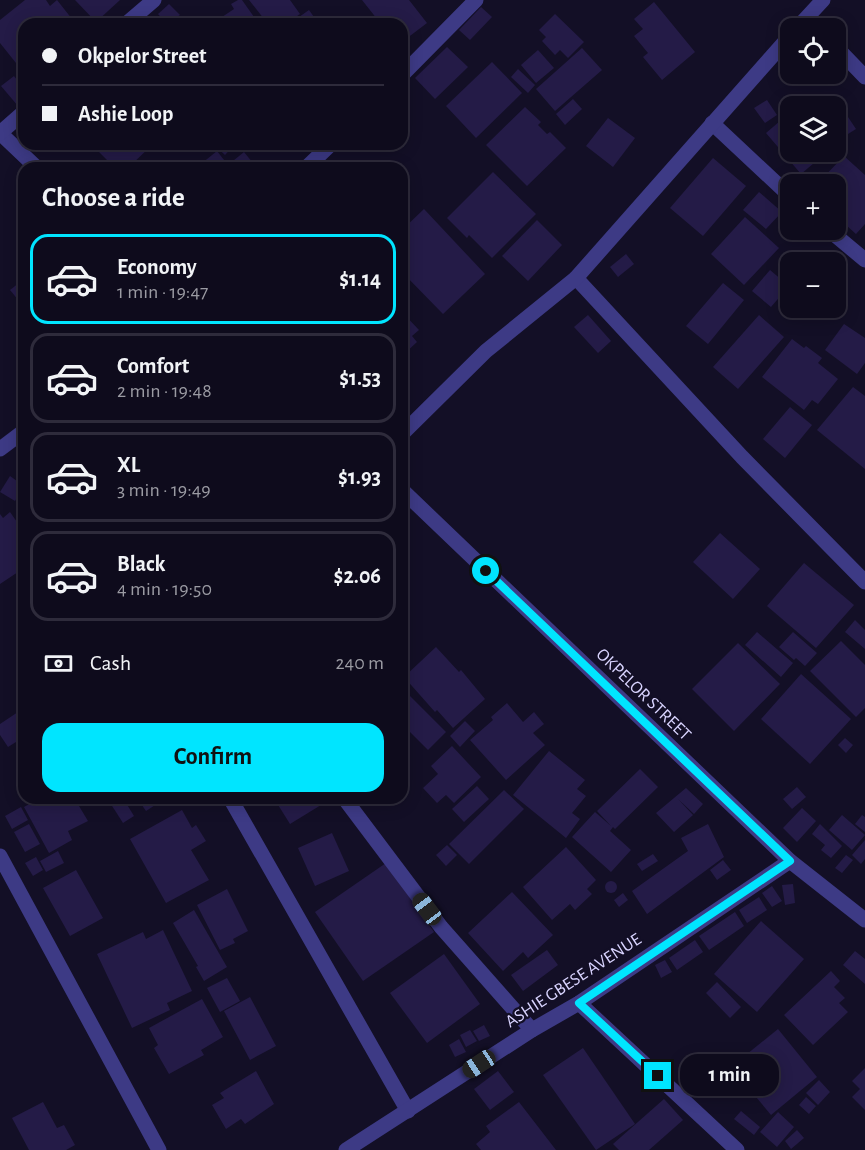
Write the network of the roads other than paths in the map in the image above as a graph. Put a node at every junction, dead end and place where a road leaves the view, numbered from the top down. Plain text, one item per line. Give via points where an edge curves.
1 (154, 0) edge
2 (476, 0) edge
3 (824, 0) edge
4 (133, 18) edge
5 (811, 18) edge
6 (780, 47) edge
7 (846, 57) edge
8 (408, 69) edge
9 (865, 77) edge
10 (18, 117) edge
11 (712, 123) junction
12 (0, 133) edge
13 (325, 150) edge
14 (31, 162) edge
15 (312, 162) edge
16 (780, 187) edge
17 (841, 240) edge
18 (865, 260) edge
19 (576, 278) junction
20 (408, 428) edge
21 (18, 437) edge
22 (0, 449) edge
23 (408, 496) edge
24 (865, 582) edge
25 (233, 804) edge
26 (349, 804) edge
27 (0, 856) edge
28 (790, 861) junction
29 (865, 920) edge
30 (579, 1003) junction
31 (532, 1030) junction
32 (408, 1111) junction
33 (159, 1150) edge
34 (346, 1150) edge
35 (737, 1150) edge

1 - 4 street
2 - 8 street
3 - 5 street
6 - 11 street
7 - 9 street
10 - 12 street
11 - 16 street
11 - 19 street
12 - 14 street
13 - 15 street
17 - 18 street
19 - 20 street via 486,351
19 - 24 street via 742,457
21 - 22 street
23 - 28 street, OKPELOR STREET
25 - 32 street
26 - 31 street via 441,927
27 - 33 street
28 - 29 street, OKPELOR STREET
28 - 30 street, ASHIE GBESE AVENUE
30 - 31 street, ASHIE GBESE AVENUE
30 - 35 street
31 - 32 street, ASHIE GBESE AVENUE
32 - 34 street, ASHIE GBESE AVENUE

